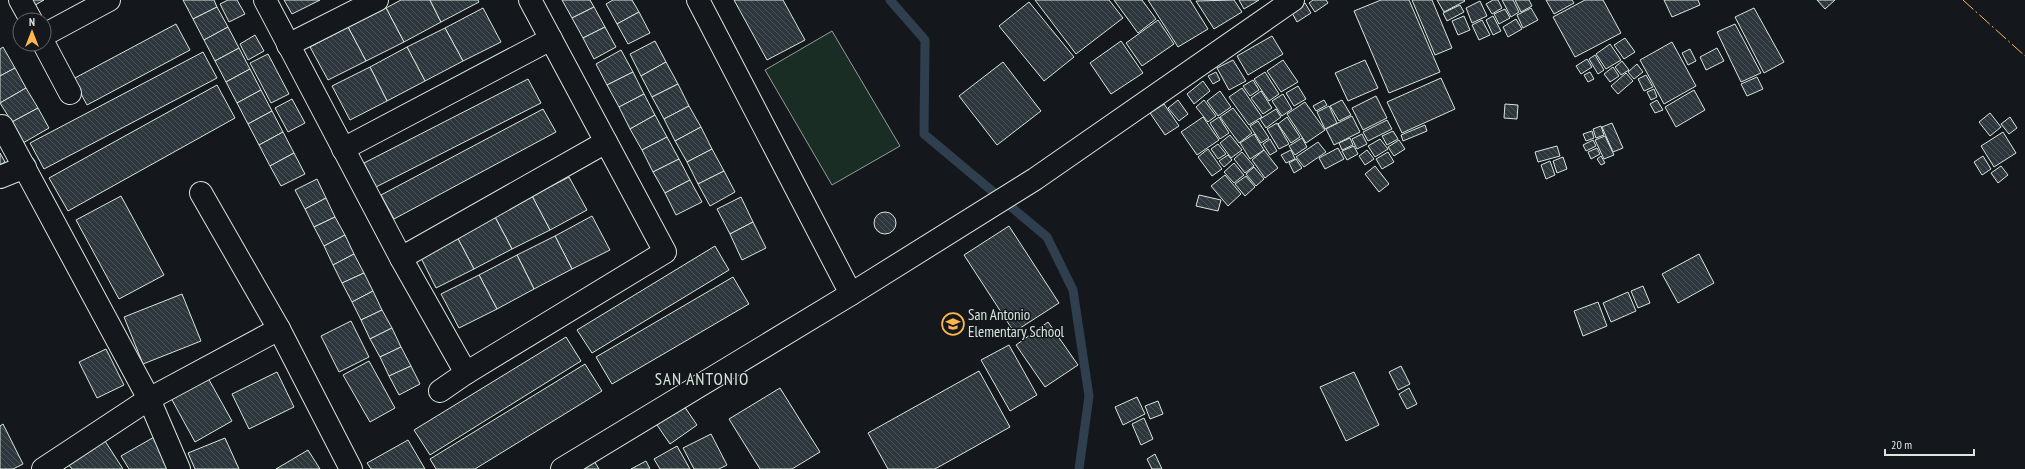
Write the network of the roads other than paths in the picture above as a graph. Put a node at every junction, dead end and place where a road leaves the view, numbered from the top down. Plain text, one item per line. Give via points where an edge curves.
1 (20, 0) edge
2 (109, 0) edge
3 (265, 0) edge
4 (377, 0) edge
5 (530, 0) edge
6 (698, 0) edge
7 (1293, 0) edge
8 (27, 12) edge
9 (52, 31) edge
10 (551, 39) junction
11 (288, 45) junction
12 (48, 52) edge
13 (70, 93) dead end
14 (2, 126) dead end
15 (606, 142) junction
16 (344, 149) junction
17 (25, 167) junction
18 (0, 177) edge
19 (201, 193) dead end
20 (401, 258) junction
21 (851, 294) junction
22 (279, 329) junction
23 (466, 373) junction
24 (440, 391) dead end
25 (149, 399) junction
26 (43, 469) edge
27 (179, 469) edge
28 (351, 469) edge
29 (564, 469) edge

1 - 8 street
2 - 9 street
3 - 11 street
4 - 11 street
5 - 10 street
6 - 21 street
7 - 21 street via 1035,178
10 - 15 street
10 - 16 street
11 - 16 street
12 - 13 street
14 - 17 street
15 - 20 street
15 - 23 street via 665,252
16 - 20 street
17 - 18 street
17 - 25 street
19 - 22 street
20 - 23 street
21 - 29 street
22 - 25 street
22 - 28 street
23 - 24 street
25 - 26 street
25 - 27 street

